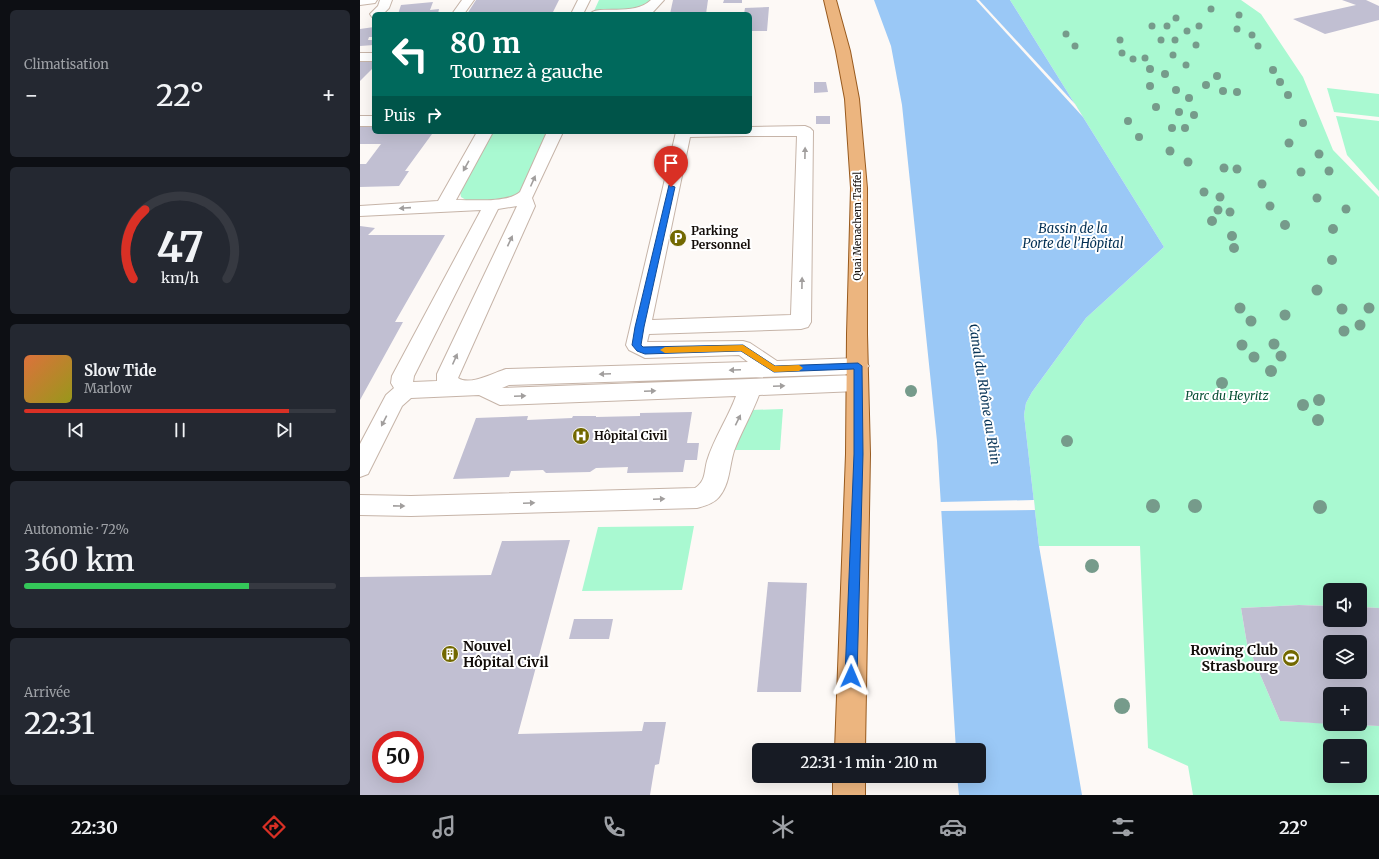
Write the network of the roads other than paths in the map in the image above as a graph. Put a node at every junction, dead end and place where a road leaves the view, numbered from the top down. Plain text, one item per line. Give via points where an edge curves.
1 (371, 0) edge
2 (386, 0) edge
3 (468, 0) edge
4 (584, 0) edge
5 (658, 0) edge
6 (830, 0) edge
7 (360, 1) edge
8 (378, 12) edge
9 (459, 12) edge
10 (578, 12) edge
11 (636, 12) edge
12 (360, 57) edge
13 (372, 57) edge
14 (372, 120) edge
15 (360, 121) edge
16 (752, 132) edge
17 (484, 134) edge
18 (554, 134) edge
19 (684, 134) edge
20 (521, 200) junction
21 (492, 205) junction
22 (444, 206) junction
23 (360, 211) edge
24 (640, 327) junction
25 (774, 369) junction
26 (857, 375) junction
27 (483, 387) junction
28 (750, 387) junction
29 (462, 388) junction
30 (406, 390) junction
31 (360, 467) edge
32 (360, 506) edge
33 (850, 743) edge
34 (850, 783) edge
35 (849, 795) edge

1 - 7 street
2 - 8 street via 383,8
3 - 9 street
4 - 10 street
5 - 11 street via 649,9
6 - 26 main road, Quai Menachem Taffel via 852,99 859,188
12 - 13 street
14 - 15 street
24 -> 16 street via 801,322 805,131
17 -> 22 street
20 -> 18 street via 527,194
19 - 24 street
20 - 21 street
29 -> 20 street via 452,384 448,380 448,374 526,206 526,202
21 - 22 street
21 - 30 street via 403,376 402,383
22 -> 23 street
24 - 25 street via 636,345 645,351 743,348
25 - 26 street
25 -> 27 street via 506,377
28 -> 26 street
26 - 33 main road, Quai Menachem Taffel via 858,454
27 -> 28 street via 500,397
27 - 29 street
32 -> 28 street via 697,498 705,495 717,480 720,456 745,407
29 - 30 street
30 -> 31 street via 394,401
34 - 35 main road

